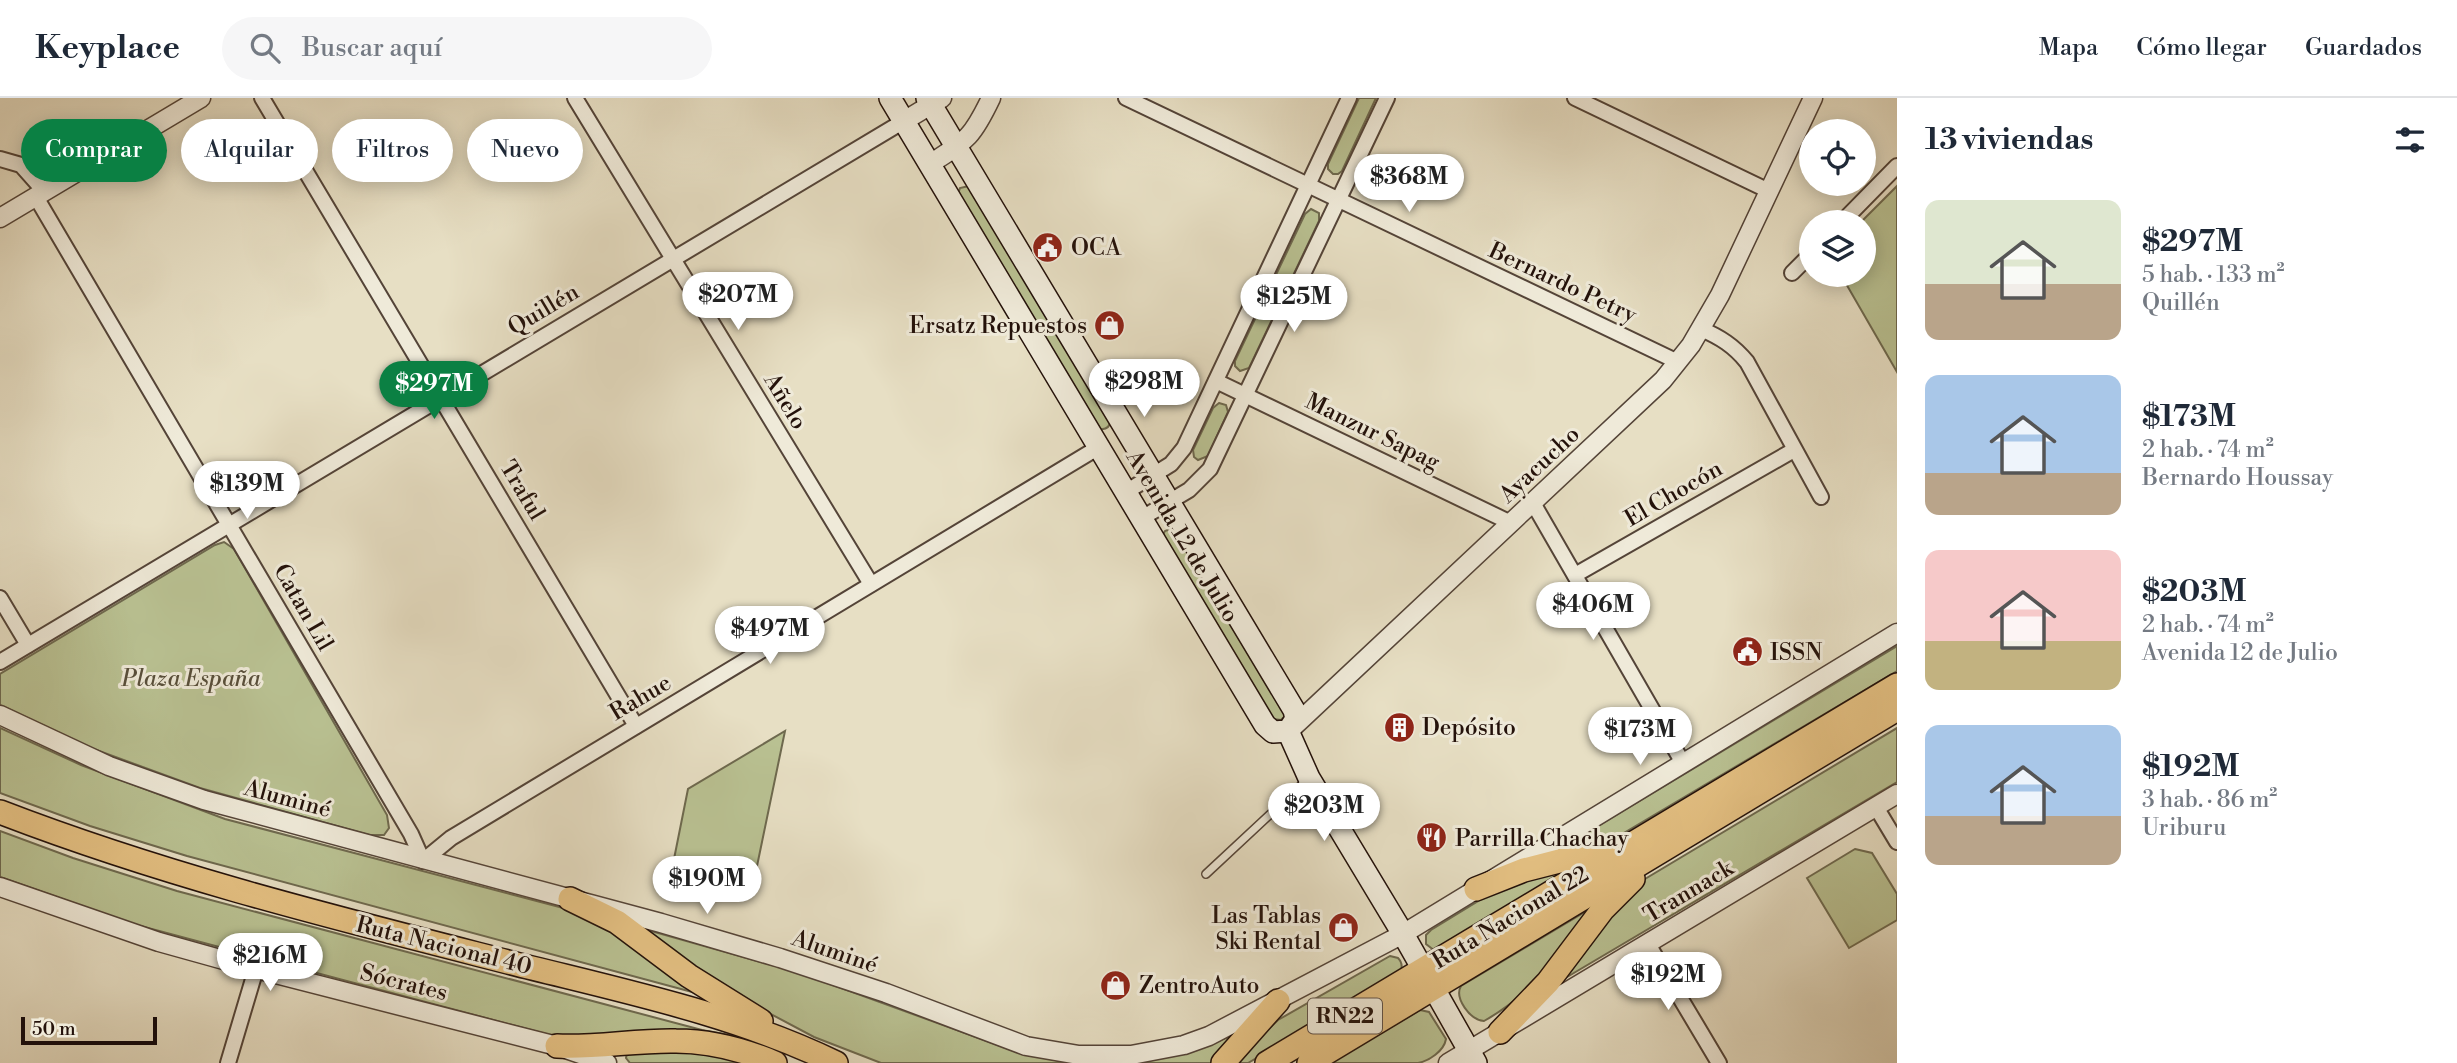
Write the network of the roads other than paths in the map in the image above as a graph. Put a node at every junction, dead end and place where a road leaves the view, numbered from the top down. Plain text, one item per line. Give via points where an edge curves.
1 (201, 98) edge
2 (262, 98) edge
3 (575, 98) edge
4 (890, 98) edge
5 (991, 98) edge
6 (1126, 98) edge
7 (1349, 98) edge
8 (1387, 98) edge
9 (1575, 98) edge
10 (1813, 98) edge
11 (934, 100) edge
12 (904, 121) junction
13 (957, 147) junction
14 (0, 159) edge
15 (930, 164) junction
16 (1897, 166) edge
17 (1308, 185) junction
18 (1769, 191) junction
19 (41, 194) junction
20 (1339, 200) junction
21 (1854, 210) edge
22 (0, 218) edge
23 (674, 260) junction
24 (1799, 266) edge
25 (1792, 273) dead end
26 (1702, 329) junction
27 (1678, 362) junction
28 (1216, 381) junction
29 (1246, 395) junction
30 (441, 398) junction
31 (1099, 447) junction
32 (1794, 450) junction
33 (1153, 475) junction
34 (1126, 492) junction
35 (1821, 497) dead end
36 (1169, 502) junction
37 (1533, 503) junction
38 (1142, 518) junction
39 (1511, 523) junction
40 (229, 525) junction
41 (1575, 575) junction
42 (871, 584) junction
43 (0, 598) edge
44 (1897, 633) edge
45 (28, 645) junction
46 (0, 662) edge
47 (1897, 685) edge
48 (1897, 709) edge
49 (0, 716) edge
50 (636, 726) junction
51 (1288, 731) junction
52 (1683, 763) junction
53 (1309, 778) junction
54 (1897, 794) edge
55 (1876, 807) junction
56 (0, 812) edge
57 (1649, 834) junction
58 (1897, 842) edge
59 (1672, 845) junction
60 (423, 860) junction
61 (1206, 874) dead end
62 (0, 887) edge
63 (1476, 889) junction
64 (570, 899) junction
65 (1403, 934) junction
66 (1648, 944) junction
67 (256, 969) junction
68 (1428, 979) junction
69 (1278, 1001) junction
70 (1500, 1032) junction
71 (557, 1046) junction
72 (1472, 1057) edge
73 (818, 1060) edge
74 (228, 1063) edge
75 (607, 1063) edge
76 (775, 1063) edge
77 (1223, 1063) edge
78 (1267, 1063) edge
79 (1309, 1063) edge
80 (1448, 1063) edge
81 (1719, 1063) edge

1 - 19 street
2 - 30 street, Traful
3 - 23 street, Añelo
4 - 12 main road, Avenida 12 de Julio
5 - 13 street via 975,131
6 - 17 street, Bernardo Petry
7 - 17 street
8 - 20 street
9 - 18 street
10 - 18 street, Ayacucho
11 - 12 street, Quillén
11 - 13 main road, Avenida 12 de Julio
12 - 15 main road, Avenida 12 de Julio
12 - 23 street, Quillén
13 - 15 street
13 - 33 main road, Avenida 12 de Julio
14 - 19 street, Catan Lil via 21,165
15 - 31 main road, Avenida 12 de Julio
16 - 21 street
17 - 20 street, Bernardo Petry
17 - 28 street
18 - 26 street, Ayacucho
19 - 22 street
19 - 40 street, Catan Lil
20 - 27 street, Bernardo Petry
20 - 29 street
23 - 30 street, Quillén
23 - 42 street, Añelo
24 - 25 street
26 - 27 street, Ayacucho
26 - 32 street via 1725,340 1747,362
27 - 37 street, Ayacucho
28 - 29 street, Manzur Sapag
28 - 33 street via 1181,454
29 - 36 street via 1205,477
29 - 39 street, Manzur Sapag
30 - 40 street, Quillén
30 - 50 street, Traful
31 - 34 main road, Avenida 12 de Julio
31 - 42 street, Rahue
32 - 35 street
32 - 41 street, El Chocón
33 - 34 street
33 - 36 main road, Avenida 12 de Julio
34 - 38 main road, Avenida 12 de Julio
36 - 38 street
36 - 51 main road, Avenida 12 de Julio via 1294,709 1296,719
37 - 39 street, Ayacucho
37 - 41 street
38 - 51 main road, Avenida 12 de Julio via 1265,725 1273,733
39 - 51 street, Ayacucho
40 - 45 street, Quillén
40 - 60 street, Catan Lil
41 - 52 street
42 - 50 street, Rahue
43 - 45 street
44 - 52 street, Aluminé
45 - 46 street, Quillén
47 - 57 main road, Ruta Nacional 22 / RN22
48 - 59 main road, Ruta Nacional 22 / RN22
49 - 60 street, Aluminé via 109,766 204,800
50 - 60 street, Rahue via 451,838
51 - 53 main road, Avenida 12 de Julio
52 - 63 street, Aluminé
53 - 61 lane
53 - 65 main road, Avenida 12 de Julio
54 - 55 street, Trannack
55 - 58 street
55 - 66 street, Trannack
56 - 73 main road, Ruta Nacional 40 via 217,886 729,1021
57 - 63 main road via 1524,870
57 - 68 main road, Ruta Nacional 22 / RN22
59 - 68 main road, Ruta Nacional 22 / RN22
59 - 70 main road via 1614,897 1548,982
60 - 64 street, Aluminé
62 - 67 street, Sócrates via 92,921
63 - 65 street, Aluminé
64 - 69 street, Aluminé via 790,961 1052,1052 1102,1056 1159,1050 1209,1036
64 - 73 main road via 617,922 709,990
65 - 68 main road, Avenida 12 de Julio
65 - 69 street, Aluminé
66 - 70 street, Trannack
66 - 81 street
67 - 71 street, Sócrates
67 - 74 street
68 - 72 main road, Avenida 12 de Julio
68 - 78 main road, Ruta Nacional 22 / RN22
68 - 79 main road, Ruta Nacional 22 / RN22
69 - 77 main road
70 - 72 street, Trannack
71 - 75 street, Sócrates
71 - 76 main road via 692,1041
72 - 80 street, Trannack

